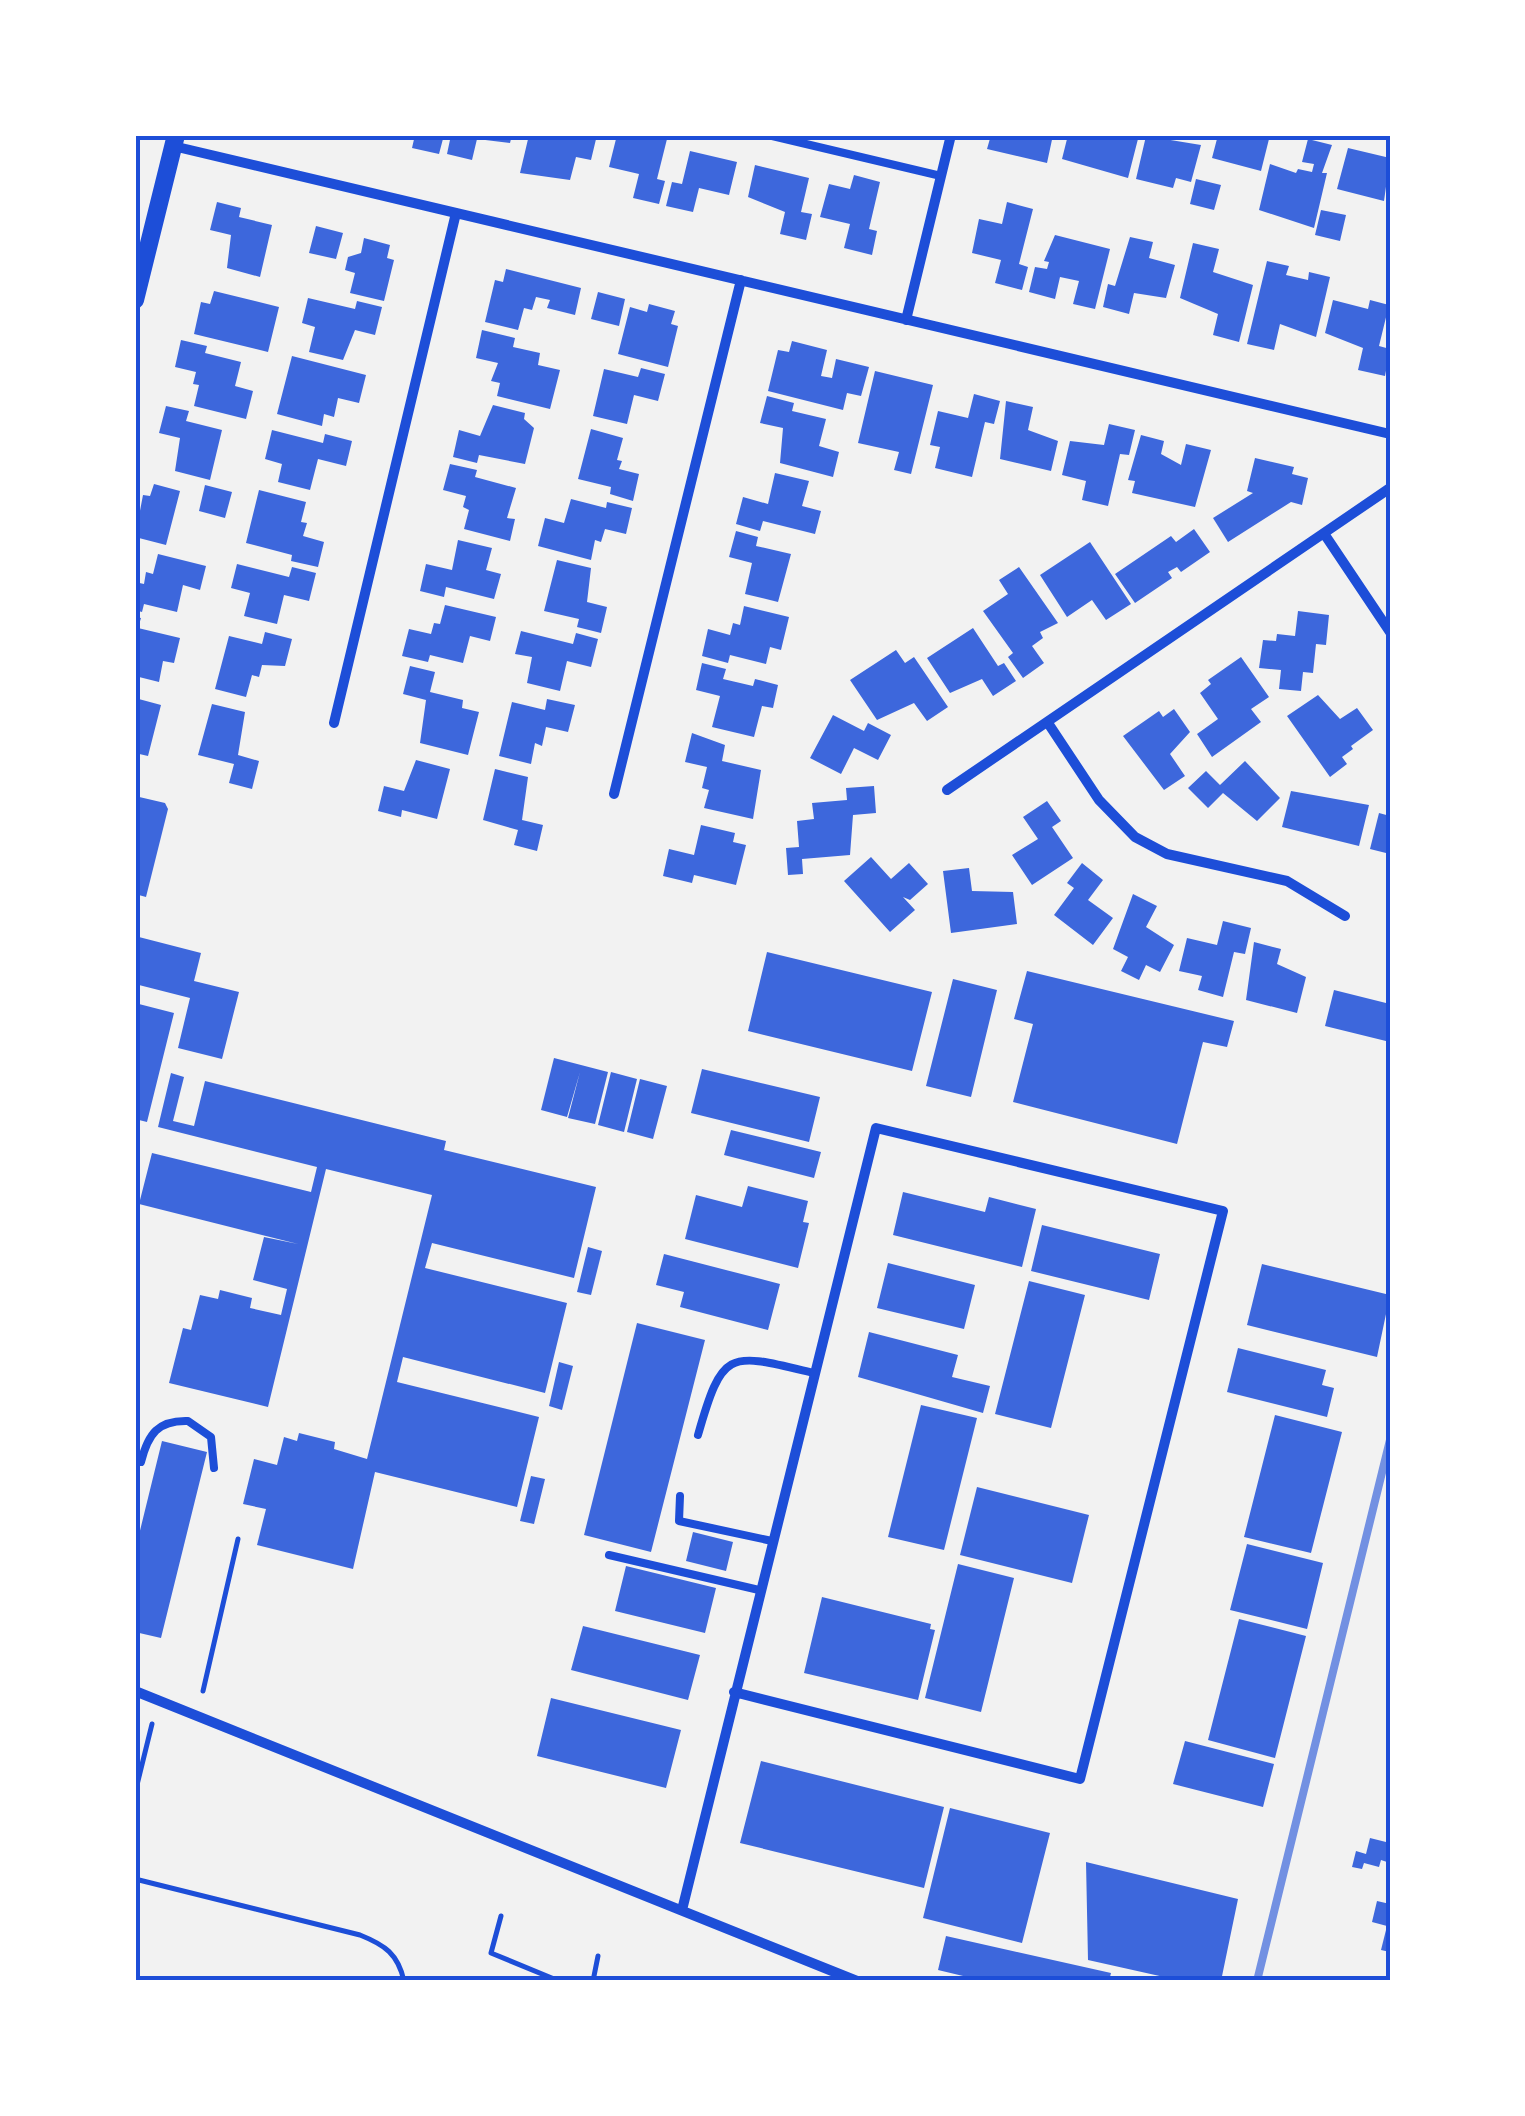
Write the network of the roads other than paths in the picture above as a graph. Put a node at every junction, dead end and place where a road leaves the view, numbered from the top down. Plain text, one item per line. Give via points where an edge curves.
1 (768, 135) edge
2 (951, 135) edge
3 (174, 141) edge
4 (941, 176) junction
5 (456, 213) junction
6 (742, 280) junction
7 (135, 300) edge
8 (906, 320) junction
9 (1390, 434) edge
10 (1390, 488) edge
11 (1325, 535) junction
12 (1390, 632) edge
13 (334, 723) dead end
14 (1048, 723) junction
15 (948, 790) dead end
16 (614, 794) dead end
17 (1346, 916) dead end
18 (814, 1372) junction
19 (698, 1436) dead end
20 (141, 1462) dead end
21 (214, 1468) dead end
22 (680, 1496) dead end
23 (772, 1541) junction
24 (609, 1555) dead end
25 (759, 1590) junction
26 (135, 1691) edge
27 (734, 1692) junction
28 (682, 1910) junction
29 (858, 1981) edge

1 - 4 lane
2 - 4 street
3 - 5 street
3 - 7 street
4 - 8 street
5 - 6 street
5 - 13 street
6 - 8 street
6 - 16 street
8 - 9 street
10 - 11 street
11 - 12 street
11 - 14 street
14 - 15 street
14 - 17 street via 1111,816 1135,837 1167,854 1288,881
18 - 19 lane via 744,1357 730,1363 718,1376
18 - 23 street
18 - 27 street via 876,1128 1223,1211 1080,1779
20 - 21 lane via 160,1425 188,1421 211,1437
22 - 23 lane via 679,1521
23 - 25 street
24 - 25 lane
25 - 27 street
26 - 28 street
27 - 28 street
28 - 29 street

